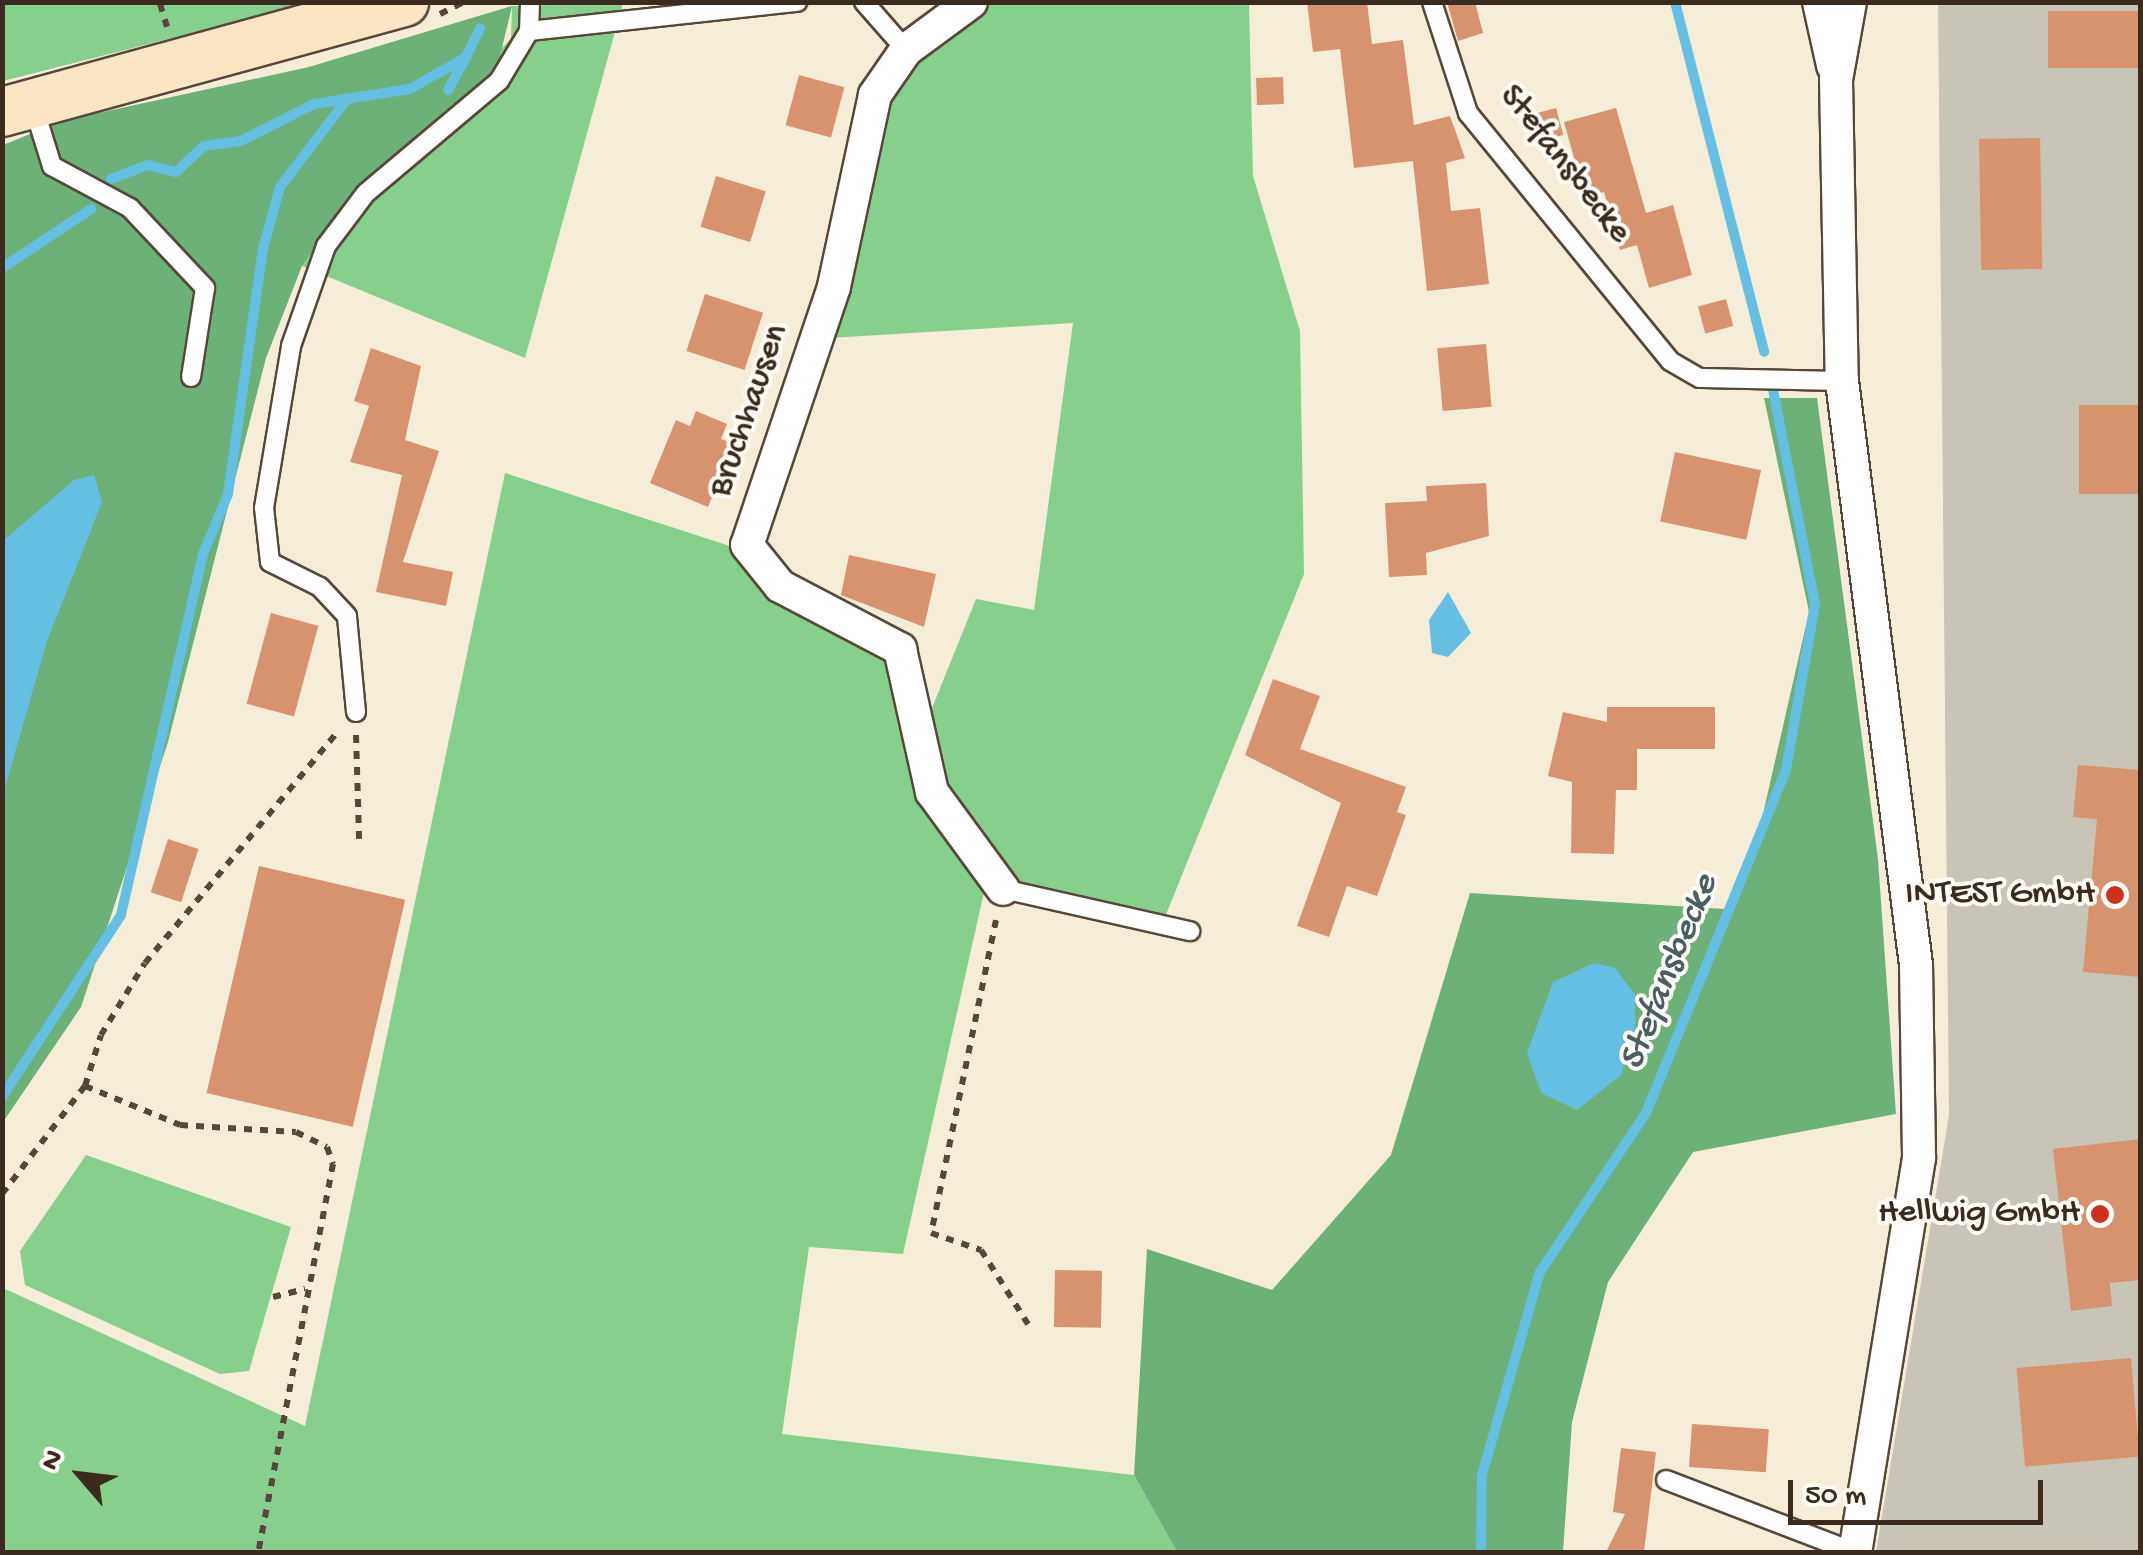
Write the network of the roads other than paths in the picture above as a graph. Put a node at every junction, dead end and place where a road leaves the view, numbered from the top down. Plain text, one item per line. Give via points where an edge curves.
1 (404, 2) edge
2 (530, 2) edge
3 (797, 2) edge
4 (864, 2) edge
5 (971, 2) edge
6 (1432, 2) edge
7 (1819, 2) edge
8 (1850, 2) edge
9 (529, 31) junction
10 (906, 50) junction
11 (1836, 80) junction
12 (17, 108) edge
13 (191, 376) dead end
14 (1842, 381) junction
15 (356, 712) road end
16 (1003, 889) joint
17 (1190, 932) dead end
18 (1666, 1480) dead end
19 (1854, 1552) edge

1 - 12 main road
2 - 9 lane
3 - 9 lane
4 - 10 lane
5 - 10 street, Bruchhausen
6 - 14 lane, Stefansbecke via 1468,113 1670,360 1700,378
7 - 11 street
8 - 11 street
9 - 15 lane via 499,81 366,193 326,246 291,346 264,508 270,562 320,587 346,616
10 - 16 street, Bruchhausen via 875,95 834,288 747,545 780,586 900,649 932,792
11 - 14 street
12 - 13 lane via 52,166 130,208 205,288
14 - 19 street via 1916,965 1919,1158
16 - 17 lane
18 - 19 lane

